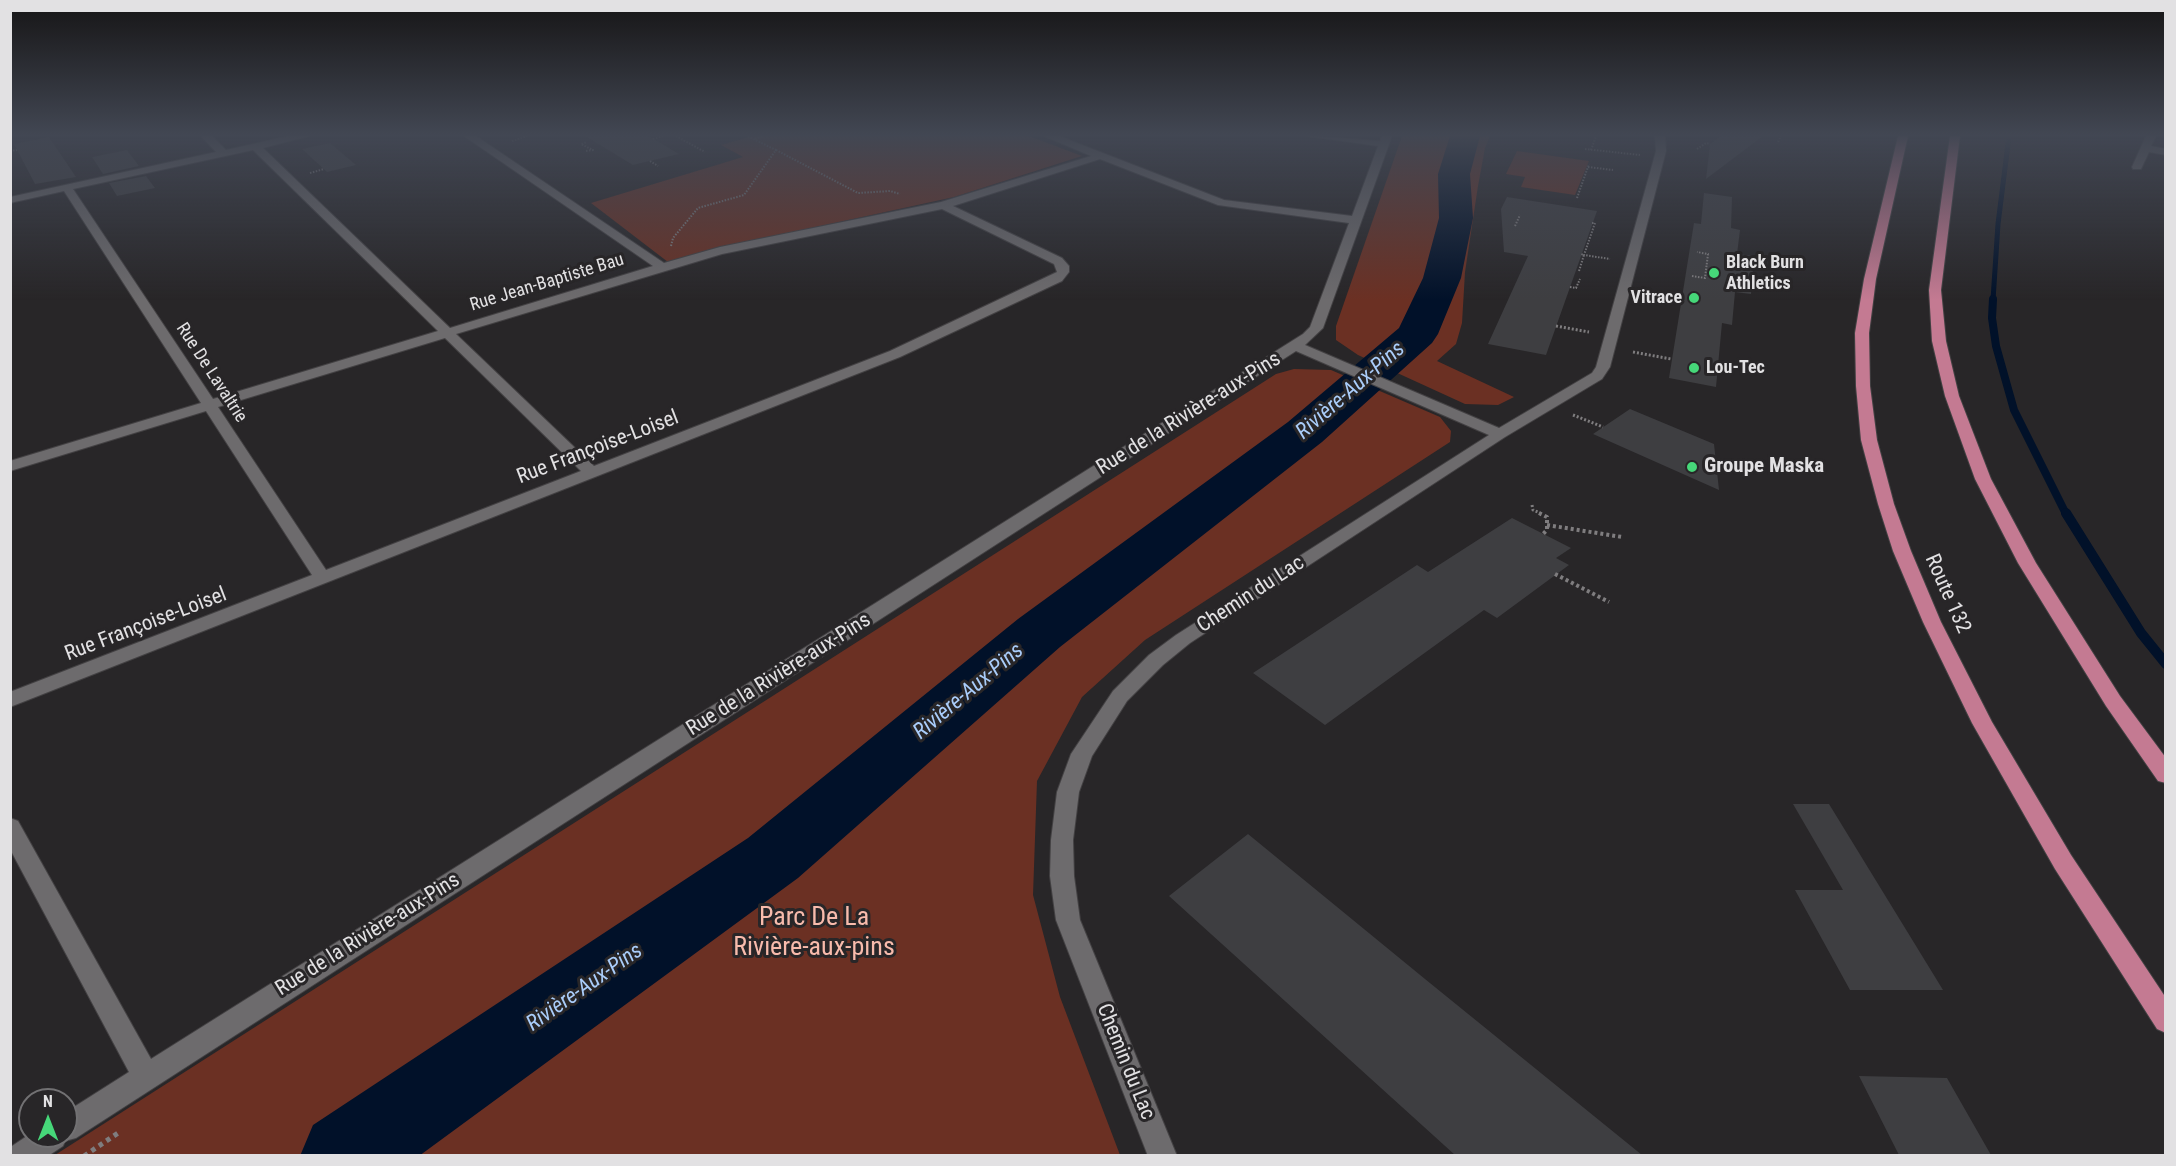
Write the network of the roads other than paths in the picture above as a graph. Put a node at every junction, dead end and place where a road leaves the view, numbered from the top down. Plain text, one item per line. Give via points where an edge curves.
1 (56, 190) edge
2 (69, 190) edge
3 (300, 190) edge
4 (555, 190) edge
5 (990, 190) edge
6 (1194, 190) edge
7 (1366, 190) edge
8 (1650, 190) edge
9 (1891, 190) edge
10 (1948, 190) edge
11 (10, 200) edge
12 (943, 205) junction
13 (1355, 220) junction
14 (666, 261) junction
15 (445, 333) junction
16 (1297, 345) junction
17 (210, 406) junction
18 (1500, 434) junction
19 (10, 466) edge
20 (592, 473) junction
21 (323, 578) junction
22 (10, 700) edge
23 (2166, 775) edge
24 (10, 827) edge
25 (2166, 1021) edge
26 (146, 1077) junction
27 (78, 1120) edge
28 (1163, 1155) edge

1 - 11 street
2 - 17 street, Rue De Lavaltrie
3 - 15 street
4 - 14 street
5 - 12 street, Rue Jean-Baptiste Bau
6 - 13 street via 1233,205
7 - 13 street, Rue de la Rivière-aux-Pins
8 - 18 street, Chemin du Lac via 1603,367 1586,383
9 - 25 highway, Route 132 via 1863,319 1862,366 1867,423 1886,504 1932,622 1982,723 2063,862
10 - 23 highway via 1935,291 1939,341 1952,396 1983,479 2027,563 2113,700
12 - 14 street, Rue Jean-Baptiste Bau
12 - 20 street, Rue Françoise-Loisel via 1058,261 1063,272 1058,278 916,346
13 - 16 street, Rue de la Rivière-aux-Pins via 1316,328
14 - 15 street, Rue Jean-Baptiste Bau
15 - 17 street, Rue Jean-Baptiste Bau
15 - 20 street
16 - 18 street
16 - 26 street, Rue de la Rivière-aux-Pins
17 - 19 street, Rue Jean-Baptiste Bau
17 - 21 street, Rue De Lavaltrie
18 - 28 street, Chemin du Lac via 1174,646 1120,696 1082,754 1068,792 1062,840 1068,920
20 - 21 street, Rue Françoise-Loisel
21 - 22 street, Rue Françoise-Loisel
24 - 26 street
26 - 27 street, Rue de la Rivière-aux-Pins

